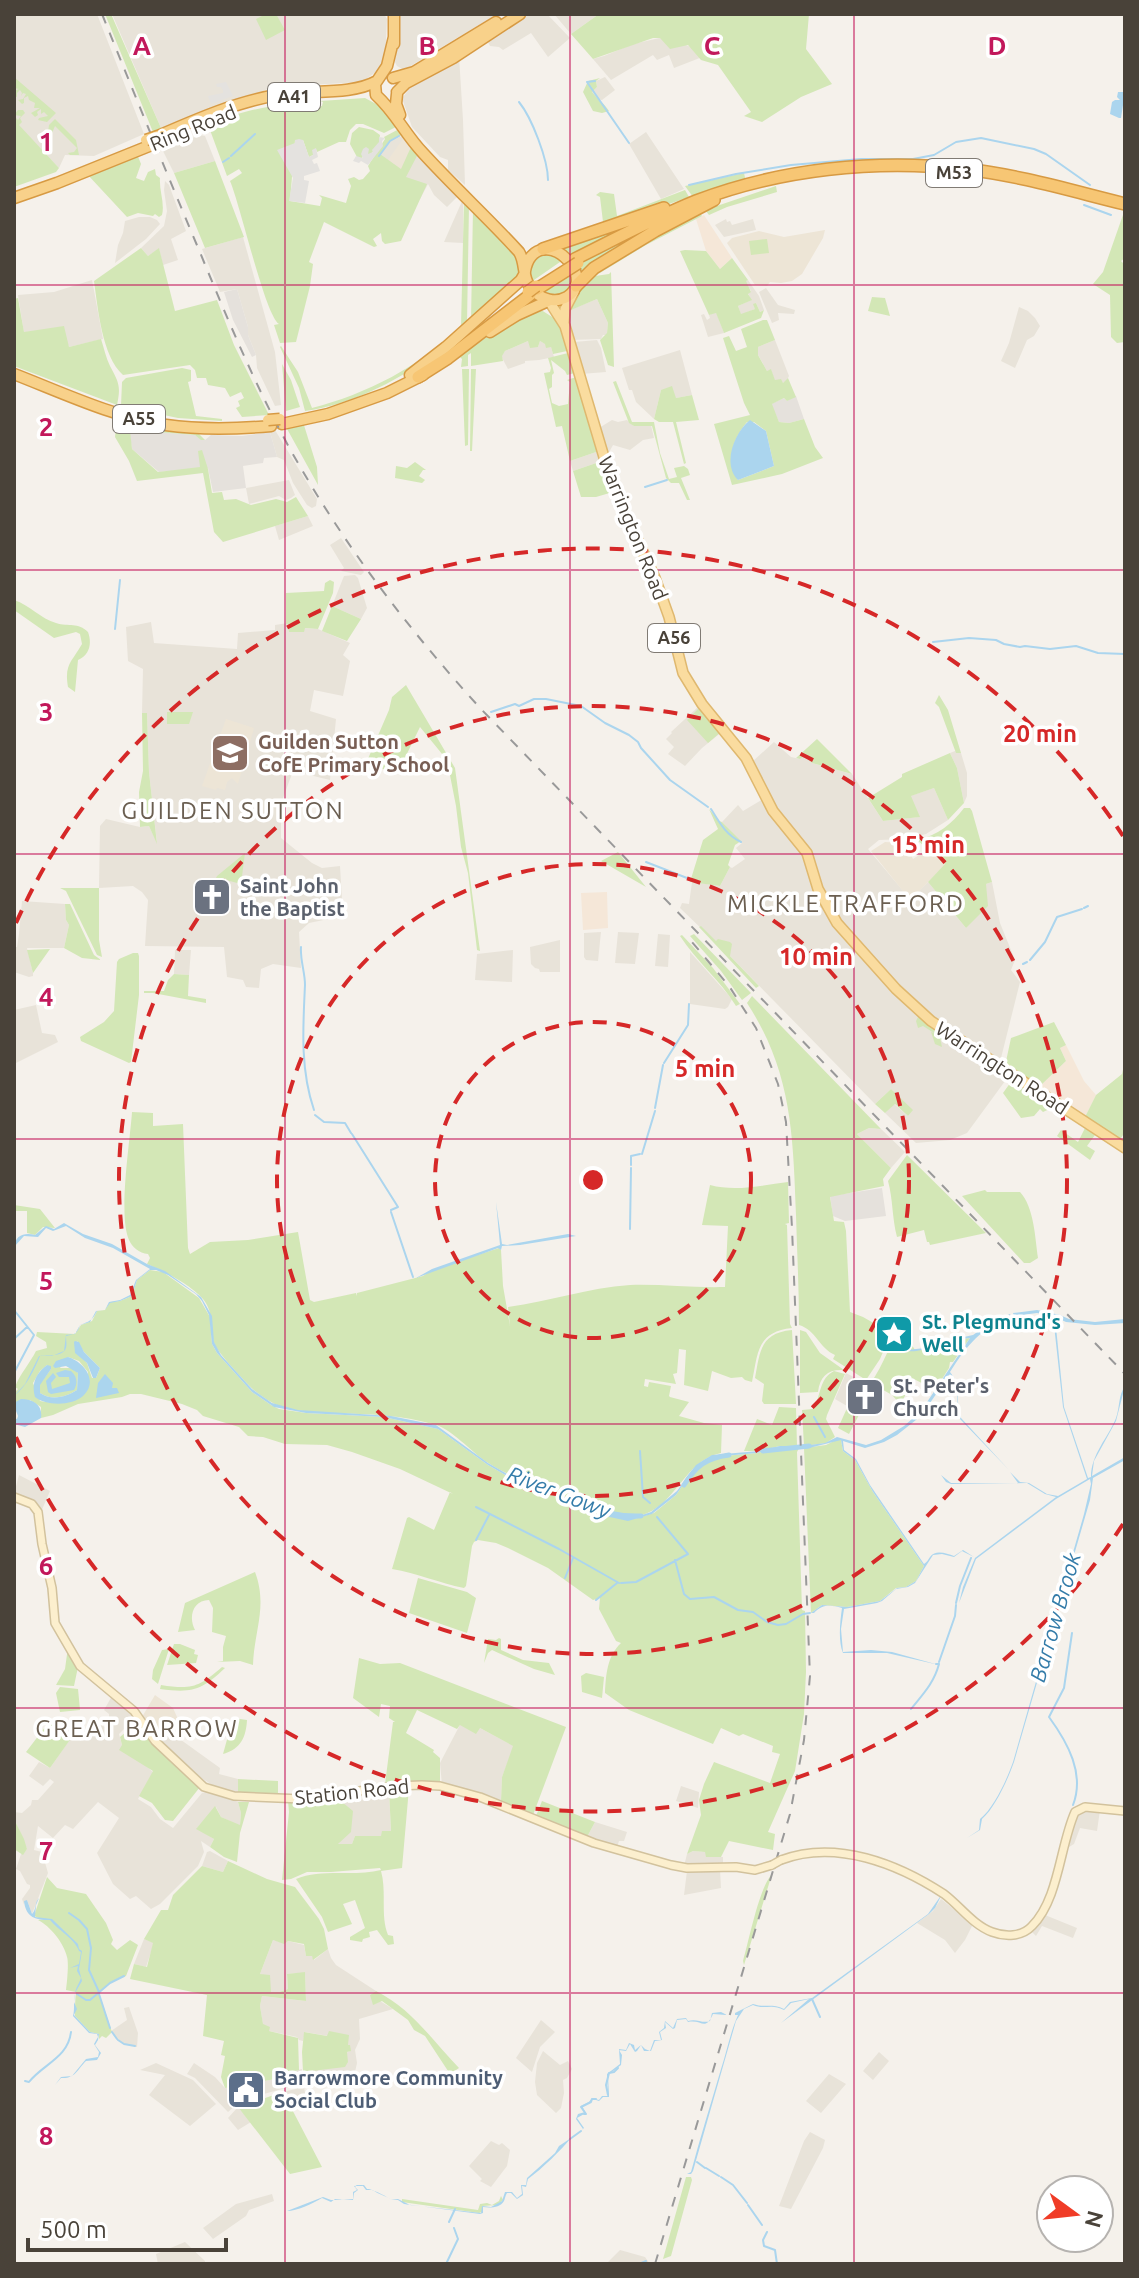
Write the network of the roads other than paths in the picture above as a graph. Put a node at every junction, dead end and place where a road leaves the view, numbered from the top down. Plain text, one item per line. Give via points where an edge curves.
1 (394, 14) edge
2 (508, 14) edge
3 (520, 14) edge
4 (394, 37) junction
5 (392, 78) junction
6 (378, 80) junction
7 (397, 93) junction
8 (379, 98) junction
9 (159, 138) junction
10 (461, 191) junction
11 (14, 195) edge
12 (700, 203) junction
13 (474, 204) junction
14 (1125, 207) edge
15 (541, 250) junction
16 (525, 272) junction
17 (576, 287) junction
18 (549, 301) junction
19 (565, 326) junction
20 (14, 372) edge
21 (417, 374) junction
22 (1125, 1148) edge
23 (14, 1497) edge
24 (1125, 1811) edge

1 - 4 highway
2 - 5 highway via 414,72
3 - 7 highway
4 - 5 highway
4 - 6 highway
5 - 6 highway
5 - 7 highway
6 - 8 highway via 374,88
6 - 9 highway, Ring Road / A41 via 360,88 275,95 200,112
7 - 8 highway via 391,99
7 - 10 highway via 398,109 412,136
8 - 9 highway, Ring Road / A41 via 357,93 283,99
8 - 10 highway
9 - 11 highway, Ring Road / A41
10 - 13 highway
12 - 14 highway, M53 via 833,174 923,171 1014,181
12 - 15 highway, M53
12 - 17 highway, M53 via 594,268
12 - 21 highway, M53 via 642,225 571,265 448,358
13 - 15 highway via 517,244
13 - 16 highway via 519,252
15 - 16 highway via 529,258
15 - 17 highway via 568,260 577,275
16 - 18 highway via 529,286
16 - 21 highway
17 - 18 highway via 565,299
17 - 19 main road via 565,309
18 - 19 main road, Warrington Road / A56
18 - 21 highway via 517,315 430,373
19 - 22 main road, Warrington Road / A56 via 612,484 655,578 683,673 746,758 773,811 803,847 837,923 931,1021
20 - 21 highway, A55 via 129,411 221,423 306,417 387,393
23 - 24 main road, Station Road, bridge via 38,1512 54,1617 80,1666 139,1716 155,1741 204,1787 228,1795 302,1799 395,1786 440,1786 594,1843 684,1867 755,1870 808,1852 877,1860 943,1894 988,1931 1003,1935 1028,1930 1039,1918 1075,1812 1085,1807

